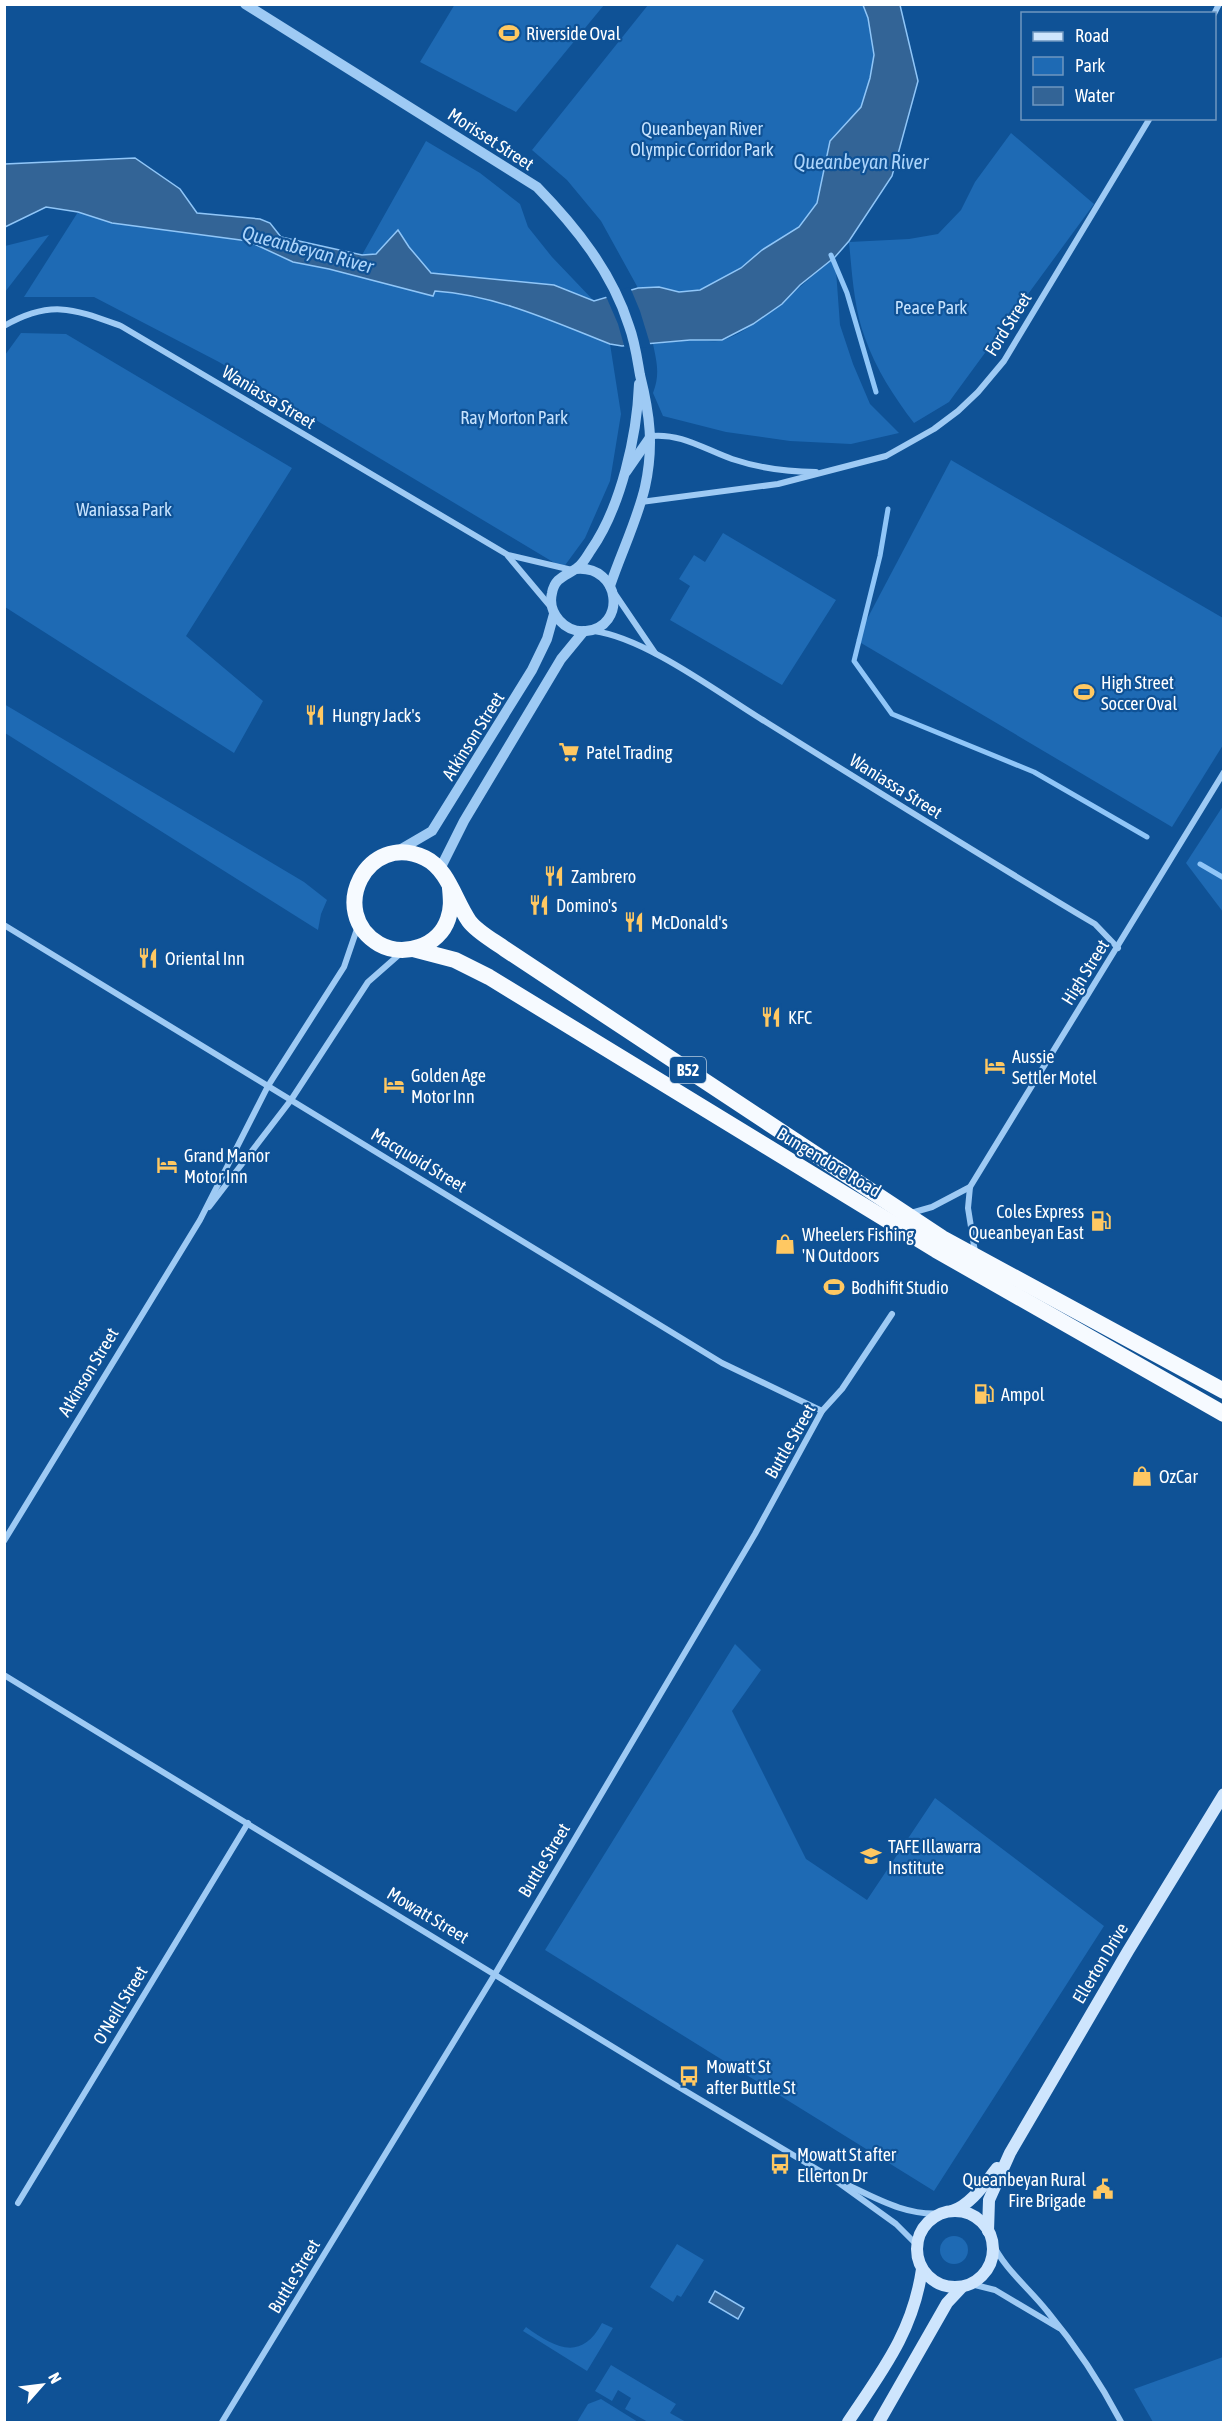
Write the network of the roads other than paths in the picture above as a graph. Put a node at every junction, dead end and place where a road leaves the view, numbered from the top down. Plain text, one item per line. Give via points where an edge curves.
1 (245, 4) edge
2 (1149, 120) edge
3 (4, 326) edge
4 (640, 372) junction
5 (651, 436) junction
6 (825, 472) junction
7 (622, 477) junction
8 (640, 502) junction
9 (508, 555) junction
10 (574, 570) junction
11 (611, 588) junction
12 (554, 612) junction
13 (586, 631) junction
14 (655, 653) junction
15 (1224, 772) edge
16 (393, 853) junction
17 (440, 869) junction
18 (450, 888) junction
19 (359, 921) junction
20 (4, 925) edge
21 (1118, 948) junction
22 (409, 950) junction
23 (268, 1086) junction
24 (291, 1100) junction
25 (970, 1187) junction
26 (906, 1214) junction
27 (200, 1220) junction
28 (976, 1256) junction
29 (892, 1314) dead end
30 (1224, 1391) edge
31 (822, 1411) junction
32 (1224, 1414) edge
33 (4, 1541) edge
34 (4, 1675) edge
35 (1224, 1794) edge
36 (248, 1823) junction
37 (495, 1974) junction
38 (1010, 2153) junction
39 (836, 2180) junction
40 (18, 2203) dead end
41 (947, 2212) junction
42 (990, 2236) junction
43 (917, 2245) junction
44 (922, 2268) junction
45 (967, 2285) junction
46 (1062, 2330) junction
47 (222, 2422) edge
48 (848, 2422) edge
49 (879, 2422) edge
50 (1121, 2422) edge

1 - 4 street, Morisset Street via 537,187 592,251 613,288 629,326
2 - 6 street, Ford Street via 1004,361 978,392 947,419 904,447
3 - 9 street, Waniassa Street via 48,308 79,311 121,326
4 - 5 street, Morisset Street
4 - 7 street, Morisset Street via 636,415
5 - 6 street, Ford Street via 666,434 684,439 757,466
5 - 7 street
5 - 8 street
6 - 8 street, Ford Street via 769,486
7 - 10 street via 601,534
8 - 11 street
9 - 10 street, Waniassa Street
9 - 12 street, Waniassa Street
10 - 11 street via 598,573
10 - 12 street via 562,576 553,589
11 - 13 street via 613,606 609,616 598,627
11 - 14 street, Waniassa Street
12 - 13 street via 569,628
12 - 16 street, Atkinson Street via 547,639 532,670 432,831
13 - 14 street, Waniassa Street via 611,634
13 - 17 street, Atkinson Street via 562,657 464,821
14 - 21 street, Waniassa Street via 896,805 1095,924
15 - 21 street, High Street
16 - 17 highway via 426,858
16 - 19 highway via 369,866 359,880 354,896
17 - 18 highway, B52
18 - 22 highway, B52 via 452,905 448,921 438,936
18 - 26 highway, Bungendore Road / B52 via 470,923 505,949
19 - 22 highway, B52 via 366,934 380,945
19 - 23 street, Atkinson Street via 344,967
20 - 23 street, Macquoid Street
21 - 25 street, High Street
22 - 24 street, Atkinson Street via 368,982
22 - 32 highway, Bungendore Road / B52 via 455,960 489,977 936,1250
23 - 24 street, Macquoid Street
23 - 27 street, Atkinson Street
24 - 27 street, Atkinson Street
24 - 31 street, Macquoid Street via 722,1364
25 - 26 street via 932,1207
25 - 28 street via 968,1208
26 - 28 highway, Bungendore Road / B52
27 - 33 street, Atkinson Street
28 - 30 highway, Bungendore Road / B52
29 - 31 street, Buttle Street via 842,1389
31 - 37 street, Buttle Street via 755,1534
34 - 36 street, Mowatt Street
35 - 38 main road, Ellerton Drive
36 - 37 street, Mowatt Street
36 - 40 street, O'Neill Street
37 - 39 street, Mowatt Street
37 - 47 street, Buttle Street
38 - 41 main road, Ellerton Drive via 971,2198 960,2208
38 - 42 main road, Ellerton Drive via 989,2200
39 - 41 street, Mowatt Street via 898,2208 927,2214
39 - 43 street, Mowatt Street via 896,2224
41 - 42 main road via 972,2215
41 - 43 main road via 925,2225
42 - 45 main road via 993,2252 986,2271
42 - 46 street via 1000,2258
43 - 44 main road
44 - 45 main road via 939,2284
44 - 48 main road via 917,2301 897,2349
45 - 46 street via 1001,2293
45 - 49 main road via 943,2310
46 - 50 street via 1090,2367

